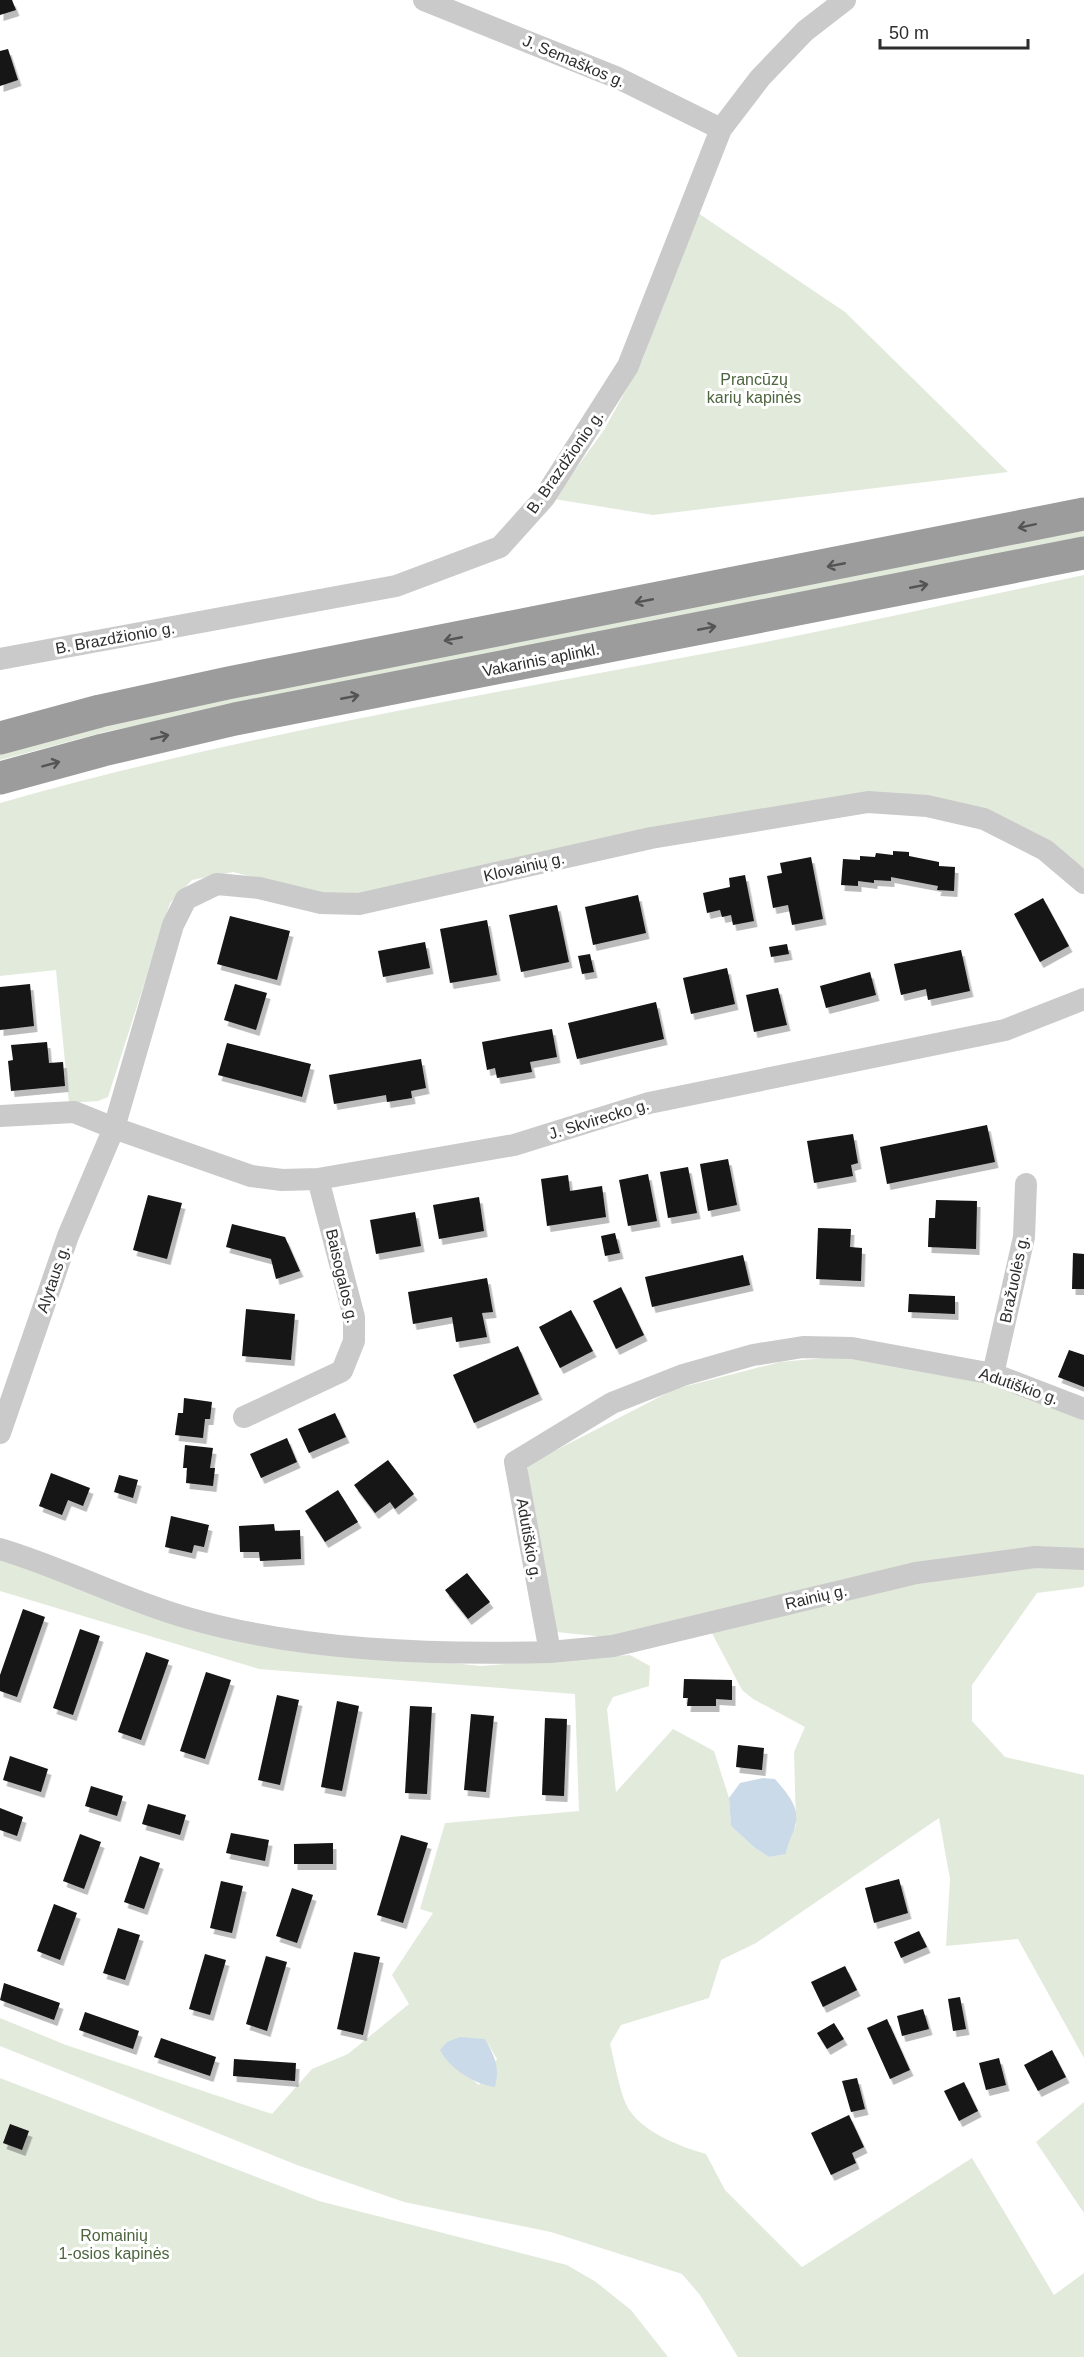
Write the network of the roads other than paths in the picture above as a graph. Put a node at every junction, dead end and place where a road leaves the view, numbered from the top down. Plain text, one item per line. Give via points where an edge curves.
1 (845, 0) edge
2 (431, 1) edge
3 (721, 129) junction
4 (1084, 514) edge
5 (1084, 553) edge
6 (0, 659) edge
7 (0, 738) edge
8 (0, 778) edge
9 (1084, 883) edge
10 (1084, 999) edge
11 (0, 1116) edge
12 (114, 1128) junction
13 (318, 1179) junction
14 (1026, 1184) dead end
15 (993, 1374) junction
16 (1084, 1409) edge
17 (244, 1417) dead end
18 (0, 1433) edge
19 (0, 1549) edge
20 (1084, 1559) edge
21 (550, 1652) junction

1 - 3 street, B. Brazdžionio g. via 805,31 760,78
2 - 3 street, J. Semaškos g. via 618,78
3 - 6 street, B. Brazdžionio g. via 628,366 544,498 500,547 396,586
4 -> 7 highway via 228,683
8 -> 5 highway, Vakarinis aplinkl. via 235,719
9 - 12 street, Klovainių g. via 1045,850 984,819 927,806 868,802 651,838 359,904 321,903 259,888 218,884 186,899 173,925
10 - 13 street, J. Skvirecko g. via 1005,1030 649,1103 514,1145
11 - 12 street, J. Skvirecko g. via 74,1112
12 - 13 street, J. Skvirecko g. via 250,1176
12 - 18 street, Alytaus g. via 68,1236
13 - 17 street, Baisogalos g. via 354,1317 354,1341 342,1371
14 - 15 street, Bražuolės g. via 1024,1237
15 - 16 street, Adutiškio g.
15 - 21 street, Adutiškio g. via 852,1347 803,1347 753,1355 683,1375 612,1403 515,1462
19 - 21 street via 186,1618 247,1633 414,1650 480,1654
20 - 21 street, Rainių g. via 1035,1557 916,1573 612,1646

